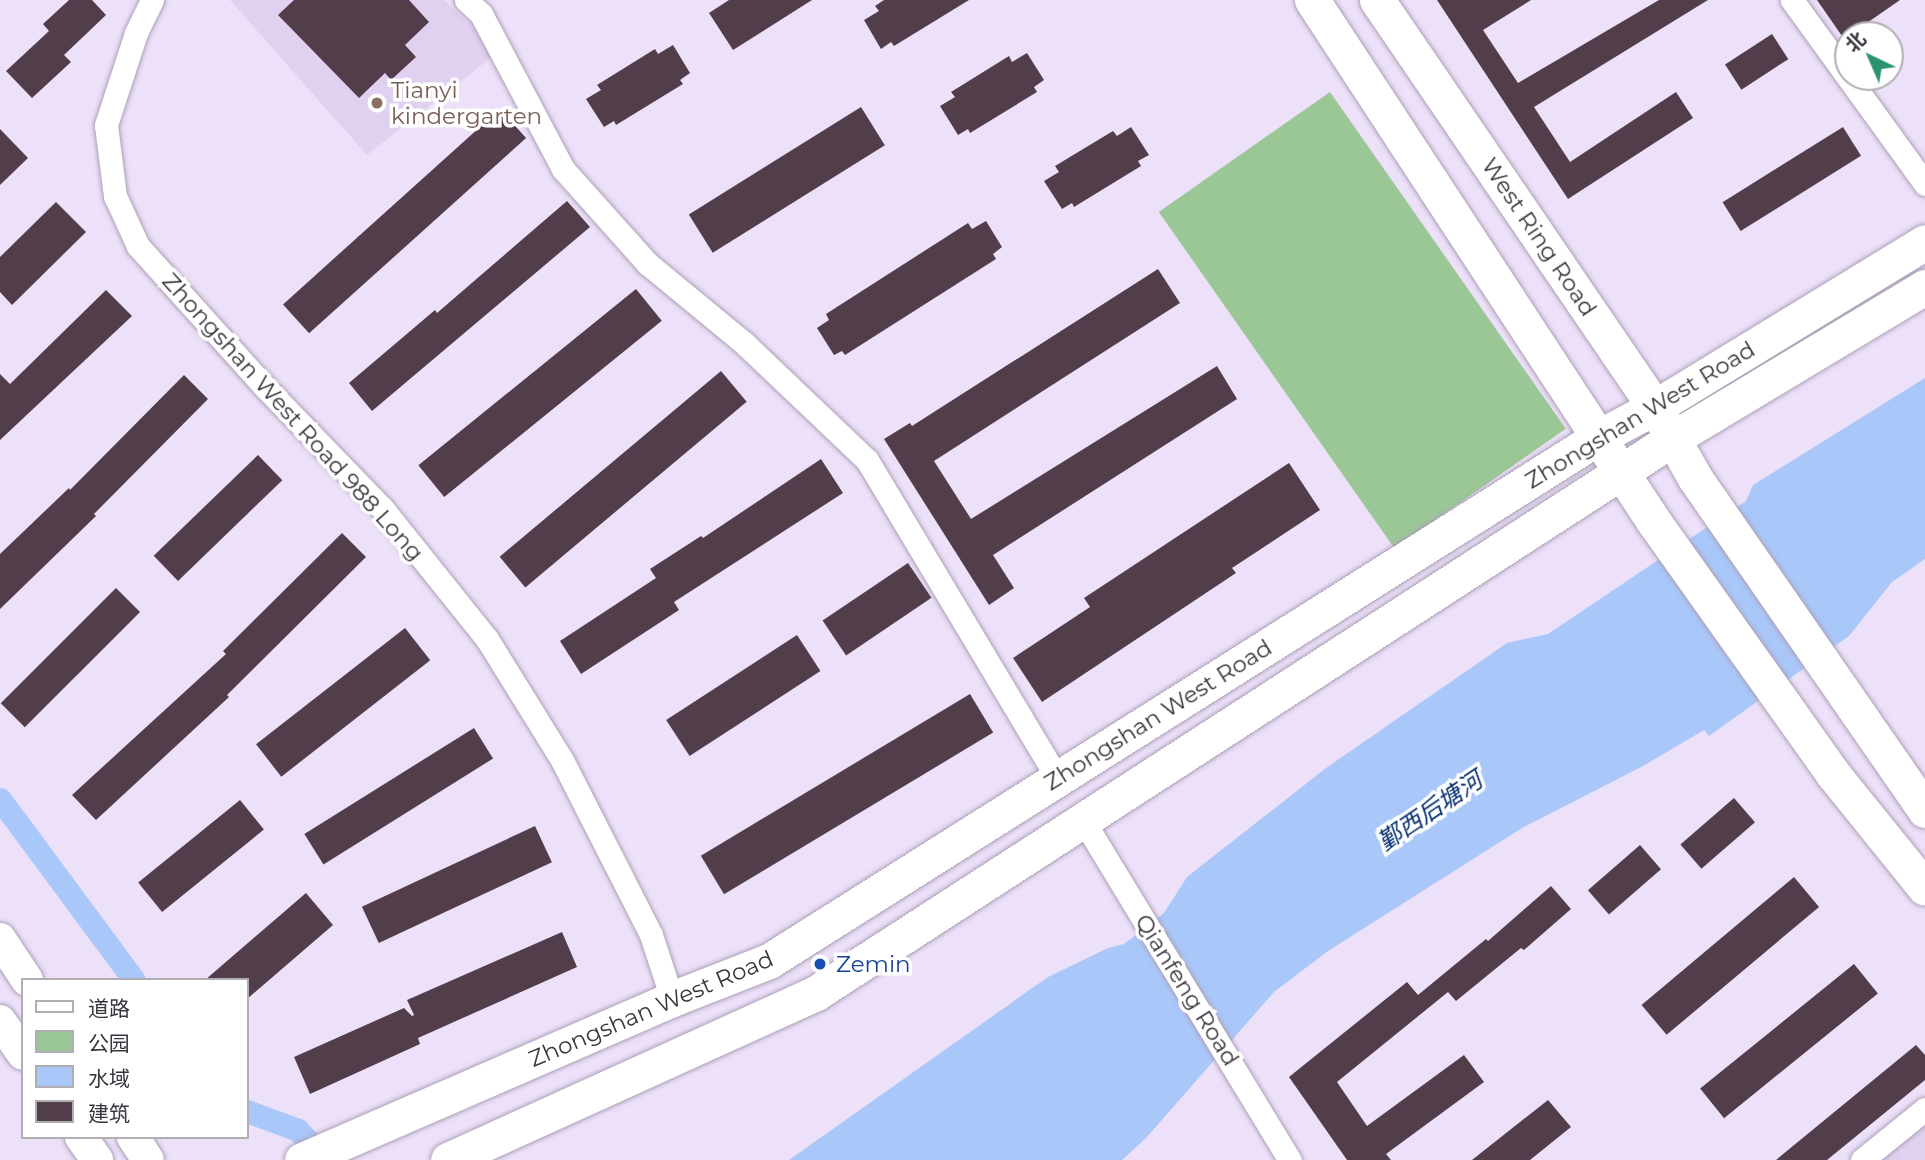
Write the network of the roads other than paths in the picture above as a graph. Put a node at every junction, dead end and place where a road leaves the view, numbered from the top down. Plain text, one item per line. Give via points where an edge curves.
1 (152, 0) edge
2 (467, 0) edge
3 (1312, 0) edge
4 (1377, 0) edge
5 (1792, 0) edge
6 (1925, 184) edge
7 (1925, 242) edge
8 (1925, 287) edge
9 (1655, 407) junction
10 (1599, 437) junction
11 (1672, 439) junction
12 (1623, 472) junction
13 (1058, 778) junction
14 (1925, 810) edge
15 (1083, 820) junction
16 (1925, 888) edge
17 (0, 939) edge
18 (26, 978) edge
19 (671, 999) junction
20 (0, 1021) edge
21 (21, 1051) edge
22 (1925, 1109) edge
23 (82, 1139) edge
24 (134, 1139) edge
25 (96, 1160) edge
26 (148, 1160) edge
27 (302, 1160) edge
28 (448, 1160) edge
29 (1290, 1160) edge
30 (1862, 1160) edge

1 - 19 street, Zhongshan West Road 988 Long via 136,33 106,124 116,196 138,246 382,508 487,639 562,760 651,935
2 - 13 street via 481,14 563,169 648,264 745,344 867,460
3 - 10 main road
4 - 9 main road, West Ring Road
5 - 6 street
7 - 9 main road, Zhongshan West Road
8 - 11 main road, Zhongshan West Road
9 - 10 main road, Zhongshan West Road
9 - 11 main road, West Ring Road
10 - 12 main road
10 - 13 main road, Zhongshan West Road
11 - 12 main road, Zhongshan West Road
11 - 14 main road, West Ring Road
12 - 15 main road, Zhongshan West Road
12 - 16 main road via 1833,774
13 - 19 main road, Zhongshan West Road via 769,961
15 - 28 main road, Zhongshan West Road via 816,993
15 - 29 street, Qianfeng Road
17 - 18 main road
19 - 27 main road, Zhongshan West Road
20 - 21 main road
22 - 30 street
23 - 25 main road
24 - 26 main road

